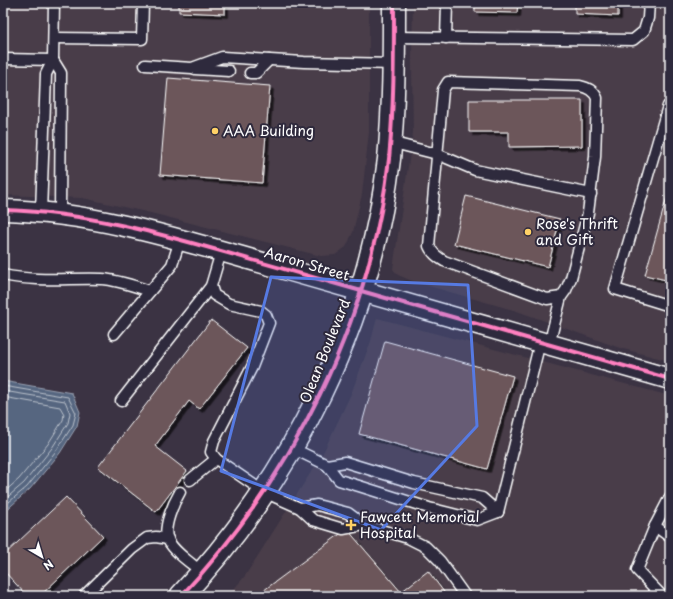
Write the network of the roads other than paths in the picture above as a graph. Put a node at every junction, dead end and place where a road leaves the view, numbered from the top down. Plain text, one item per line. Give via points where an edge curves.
1 (54, 3) edge
2 (143, 3) edge
3 (394, 3) edge
4 (447, 3) edge
5 (649, 3) edge
6 (394, 37) junction
7 (54, 38) junction
8 (446, 38) junction
9 (3, 59) edge
10 (53, 60) junction
11 (269, 60) junction
12 (394, 64) junction
13 (145, 65) dead end
14 (192, 68) junction
15 (229, 71) dead end
16 (250, 73) dead end
17 (670, 106) edge
18 (390, 142) junction
19 (437, 154) junction
20 (590, 194) junction
21 (3, 210) edge
22 (50, 213) junction
23 (180, 240) junction
24 (221, 252) junction
25 (3, 275) edge
26 (211, 286) junction
27 (361, 290) junction
28 (150, 291) junction
29 (561, 297) junction
30 (670, 306) edge
31 (114, 334) dead end
32 (545, 343) junction
33 (669, 376) edge
34 (121, 401) dead end
35 (292, 448) junction
36 (216, 459) junction
37 (326, 466) junction
38 (190, 480) dead end
39 (180, 492) dead end
40 (264, 492) junction
41 (670, 497) edge
42 (300, 508) junction
43 (498, 512) junction
44 (364, 525) junction
45 (655, 526) junction
46 (670, 537) edge
47 (168, 539) junction
48 (203, 573) junction
49 (84, 596) edge
50 (181, 596) edge
51 (465, 596) edge
52 (662, 596) edge

1 - 7 lane
2 - 7 lane via 142,39
3 - 6 street, Olean Boulevard
4 - 8 lane
5 - 8 lane via 644,31 633,40
6 - 8 lane
6 - 12 street, Olean Boulevard
7 - 10 lane
9 - 10 lane
10 - 22 lane via 46,74
10 - 22 lane via 61,73
11 - 12 lane
11 - 14 lane via 222,57
11 - 16 lane via 256,73
12 - 18 street, Olean Boulevard
13 - 14 lane
14 - 15 lane
17 - 30 lane via 615,289
18 - 19 lane
18 - 27 street, Olean Boulevard via 380,213
19 - 20 lane via 475,170
19 - 20 lane via 442,90 448,82 588,88 597,98 595,157
19 - 29 lane via 429,246 432,253 444,261 547,299
20 - 29 lane via 588,213 571,278
21 - 22 street, Aaron Street
22 - 23 street, Aaron Street via 134,227
23 - 24 street, Aaron Street
23 - 28 lane via 172,265
24 - 26 lane
24 - 27 street, Aaron Street
25 - 28 lane via 23,279 102,279 119,281
26 - 34 lane
26 - 36 lane via 214,295 229,304 261,311 266,314 269,323 252,367 214,441 211,452
27 - 32 street, Aaron Street
27 - 35 street, Olean Boulevard via 322,390
28 - 31 lane
29 - 32 lane
32 - 33 street, Aaron Street
32 - 43 lane
35 - 37 lane
35 - 40 street, Olean Boulevard
36 - 38 lane
36 - 40 lane
37 - 43 lane via 345,462 414,483 482,498
37 - 43 lane via 339,480 429,508 477,520
39 - 47 lane via 173,503 167,522
40 - 42 lane
40 - 48 street, Olean Boulevard via 240,528
41 - 45 lane
42 - 44 lane via 317,505 348,513
42 - 44 lane via 313,520 343,529
44 - 51 lane via 408,538 426,547 440,561
45 - 46 lane
45 - 52 lane via 637,570
47 - 48 lane
47 - 49 lane via 147,538
48 - 50 street, Olean Boulevard

